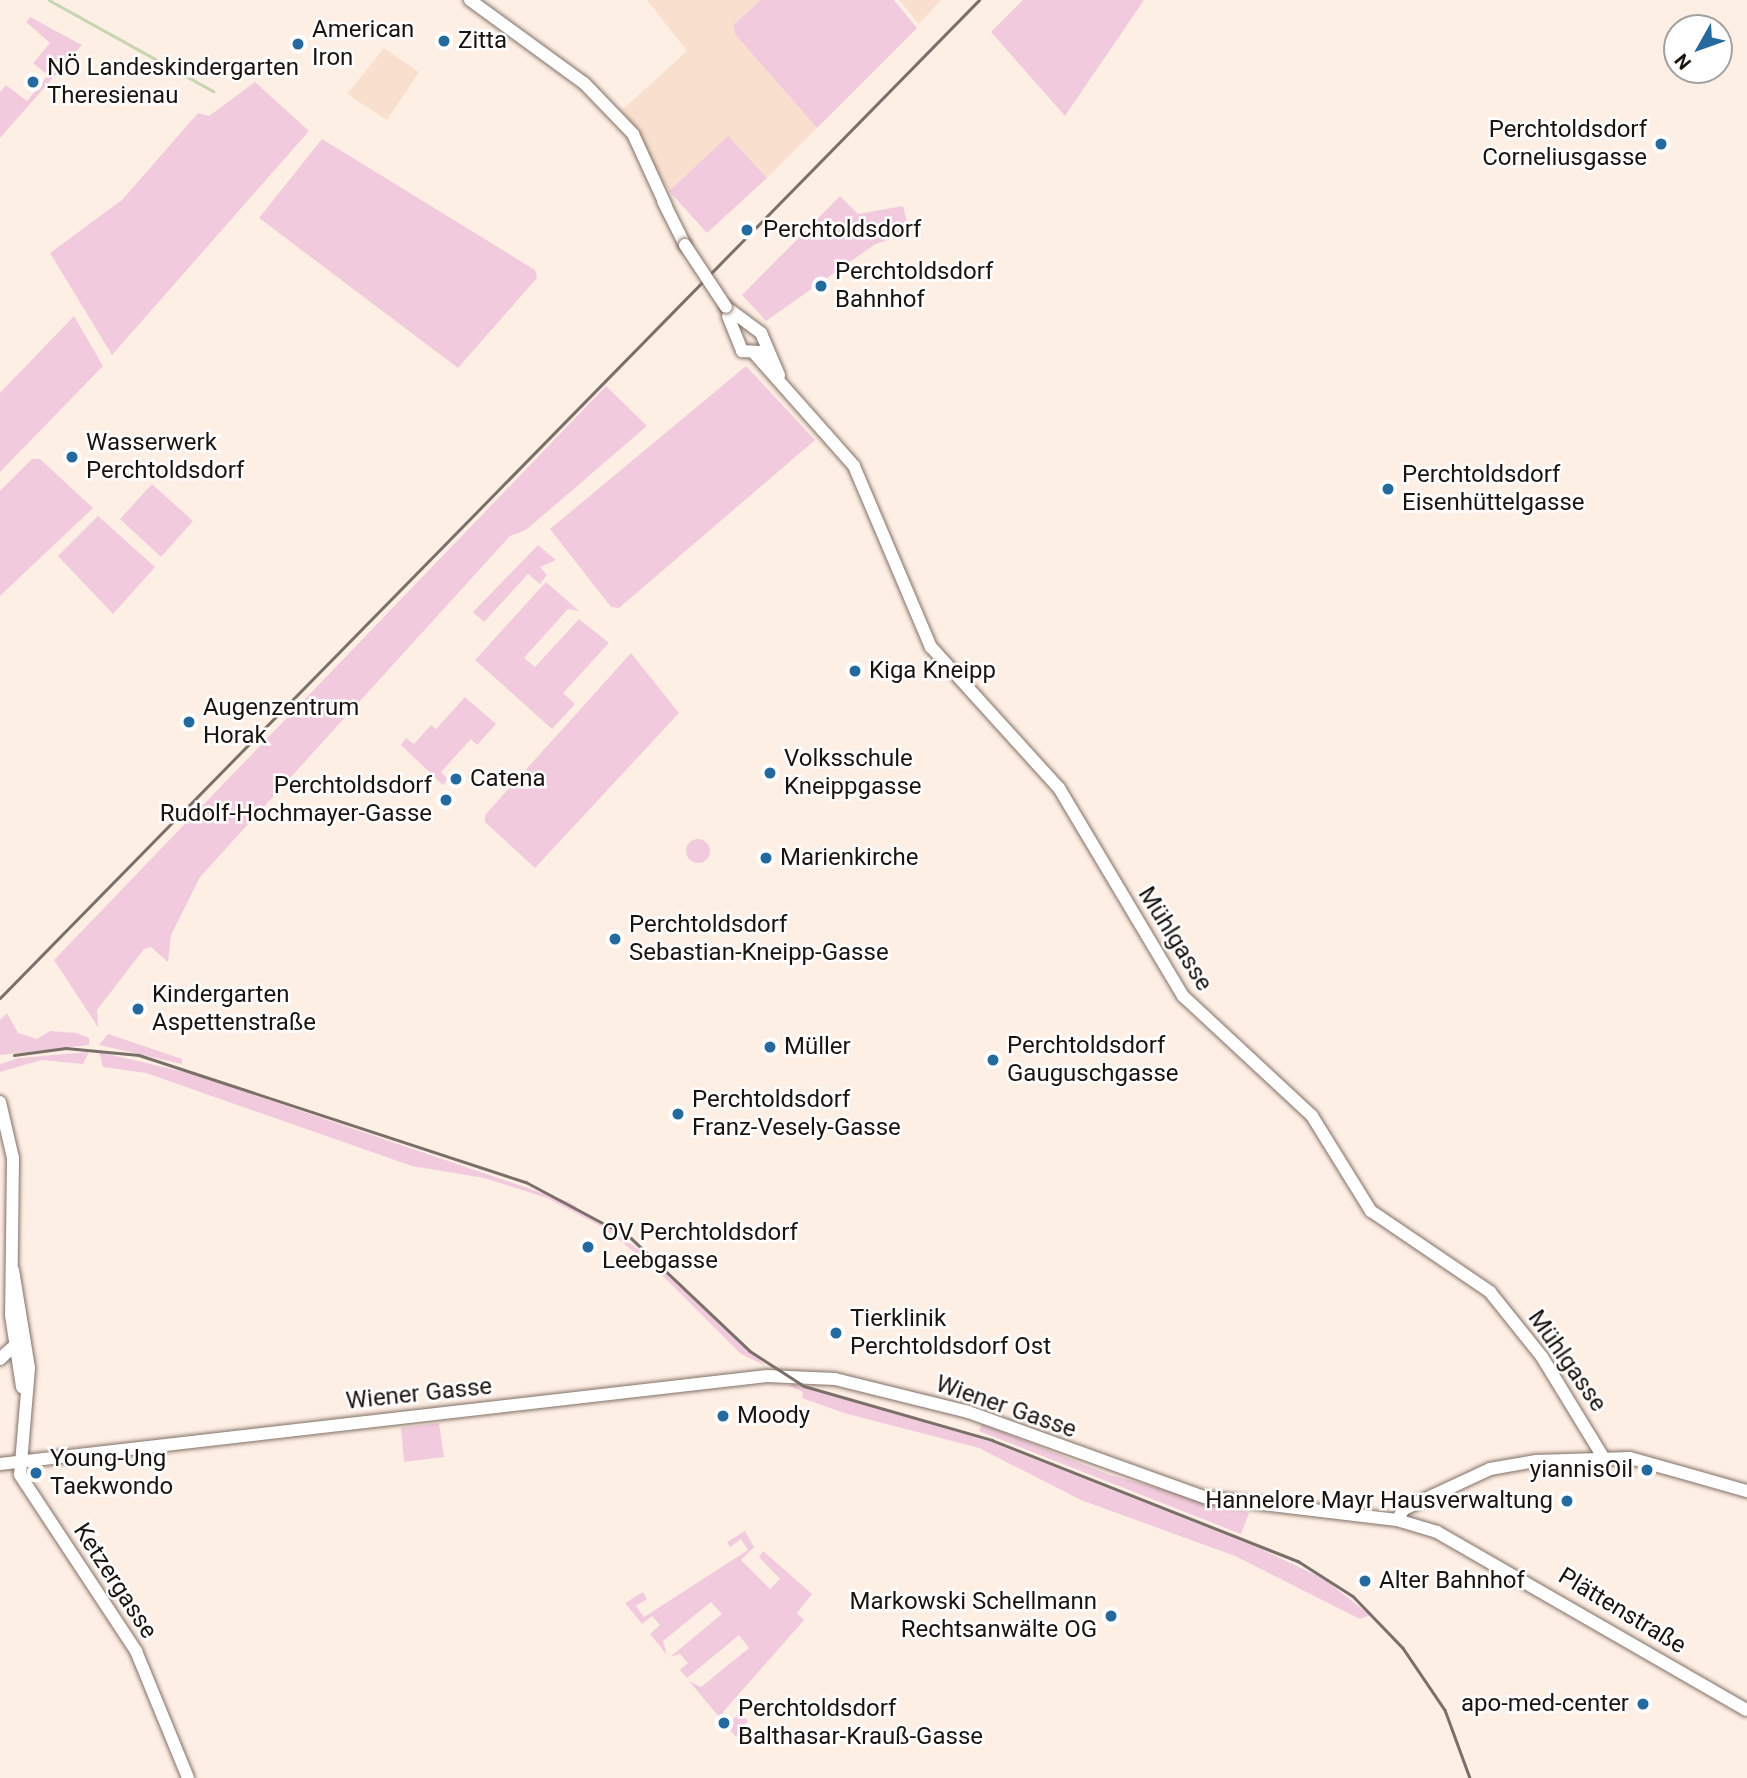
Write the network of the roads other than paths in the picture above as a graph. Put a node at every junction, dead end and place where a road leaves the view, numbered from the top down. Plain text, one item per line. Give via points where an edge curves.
1 (470, 0) edge
2 (745, 333) junction
3 (760, 350) junction
4 (0, 1102) edge
5 (20, 1345) junction
6 (0, 1359) edge
7 (1603, 1457) junction
8 (20, 1462) junction
9 (0, 1464) edge
10 (1747, 1491) edge
11 (1397, 1520) junction
12 (1747, 1710) edge
13 (188, 1778) edge

1 - 2 main road, Mühlgasse, bridge via 584,83 617,118 685,245
2 - 3 main road, Mühlgasse via 761,333
2 - 3 main road, Mühlgasse via 742,351
3 - 7 main road, Mühlgasse via 781,382 854,466 932,647 1059,788 1183,996 1312,1116 1371,1210 1490,1292 1549,1367
4 - 5 main road, Ketzergasse via 13,1158 13,1270
5 - 6 main road
5 - 8 main road, Ketzergasse via 25,1408
7 - 10 main road via 1640,1461
7 - 11 main road via 1490,1469 1404,1509
8 - 9 main road, Wiener Gasse
8 - 11 main road, Wiener Gasse via 794,1375 882,1388 968,1412 1204,1497
8 - 13 main road, Ketzergasse via 22,1478 136,1651
11 - 12 main road, Plättenstraße via 1476,1551

